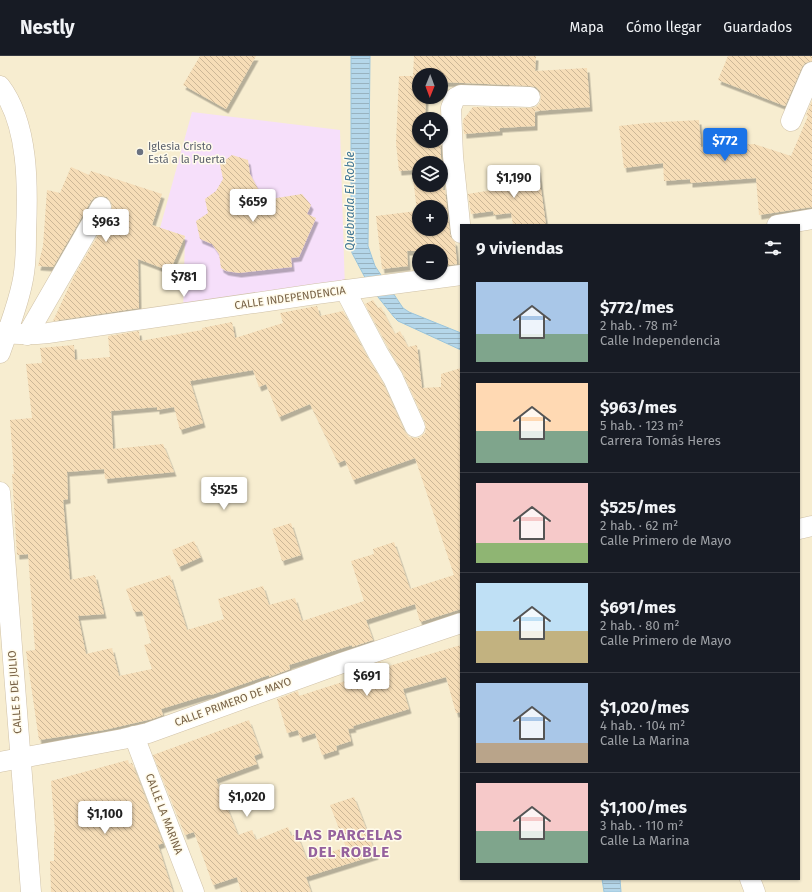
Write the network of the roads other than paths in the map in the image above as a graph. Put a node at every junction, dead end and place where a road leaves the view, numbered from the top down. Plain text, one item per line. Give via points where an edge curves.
1 (812, 72) edge
2 (0, 86) edge
3 (530, 97) dead end
4 (792, 121) dead end
5 (101, 207) dead end
6 (812, 219) edge
7 (460, 224) edge
8 (783, 224) edge
9 (460, 275) edge
10 (346, 290) junction
11 (4, 333) edge
12 (27, 336) junction
13 (0, 353) edge
14 (415, 427) dead end
15 (0, 505) edge
16 (812, 526) edge
17 (800, 529) edge
18 (460, 623) edge
19 (134, 736) junction
20 (20, 758) junction
21 (0, 762) edge
22 (750, 880) edge
23 (31, 892) edge
24 (194, 892) edge
25 (755, 892) edge

1 - 4 street
2 - 11 street via 16,119 22,145 27,196 26,254 22,283 15,312
3 - 7 street via 461,95 454,98 451,108 453,156
5 - 12 street
6 - 8 street
9 - 10 street, CALLE INDEPENDENCIA
10 - 12 street, CALLE INDEPENDENCIA
10 - 14 street via 393,378
11 - 12 street, CALLE INDEPENDENCIA
11 - 13 street
15 - 20 street, CALLE 5 DE JULIO
16 - 17 street
18 - 19 street, CALLE PRIMERO DE MAYO
19 - 20 street, CALLE PRIMERO DE MAYO
19 - 24 street, CALLE LA MARINA
20 - 21 street, CALLE PRIMERO DE MAYO
20 - 23 street, CALLE 5 DE JULIO
22 - 25 street

